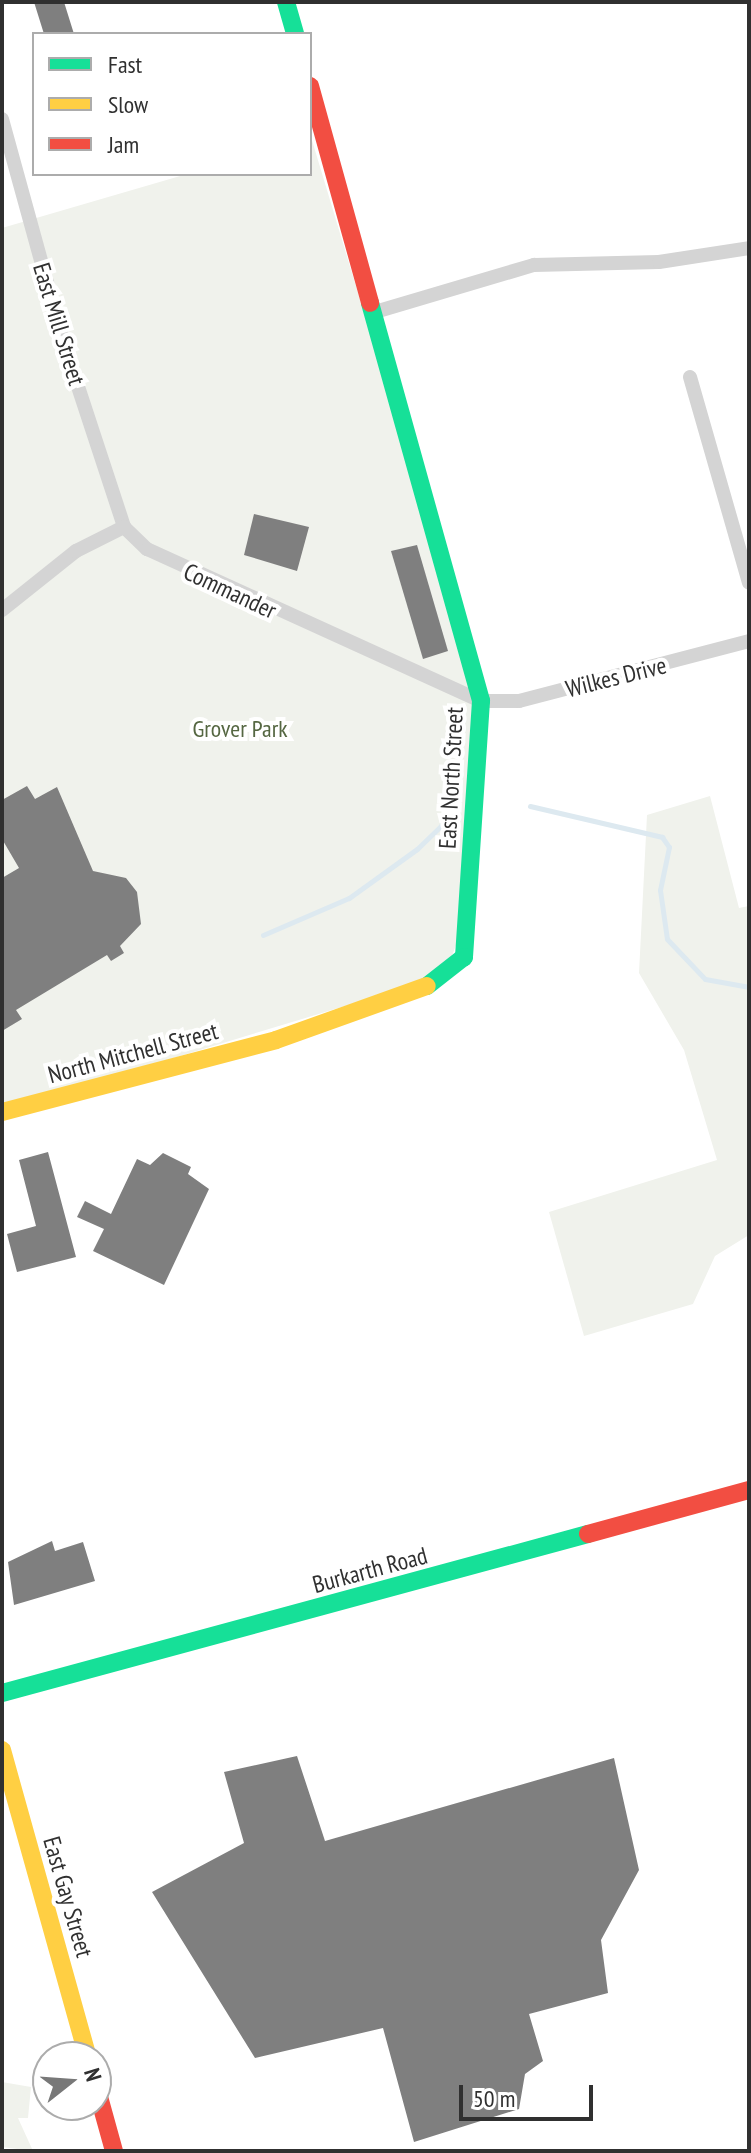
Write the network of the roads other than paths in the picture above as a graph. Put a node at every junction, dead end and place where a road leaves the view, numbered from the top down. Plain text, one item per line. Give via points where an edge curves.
1 (286, 2) edge
2 (294, 32) edge
3 (312, 93) edge
4 (2, 119) edge
5 (749, 248) edge
6 (375, 312) junction
7 (690, 377) dead end
8 (124, 527) junction
9 (749, 583) edge
10 (2, 610) edge
11 (749, 641) edge
12 (481, 701) junction
13 (276, 1040) joint
14 (2, 1112) edge
15 (749, 1490) edge
16 (2, 1693) edge
17 (2, 1750) edge
18 (84, 2041) edge
19 (106, 2121) edge
20 (114, 2151) edge

1 - 2 street
3 - 6 street, East North Street
4 - 8 street, East Mill Street
5 - 6 street via 659,262 534,265
6 - 12 street, East North Street
7 - 9 street
8 - 10 street via 76,551
8 - 12 street, Commander via 172,564
11 - 12 street, Wilkes Drive via 519,701
12 - 13 street, East North Street via 464,957 419,992
13 - 14 street, North Mitchell Street
15 - 16 street, Burkarth Road
17 - 18 street, East Gay Street
19 - 20 street

